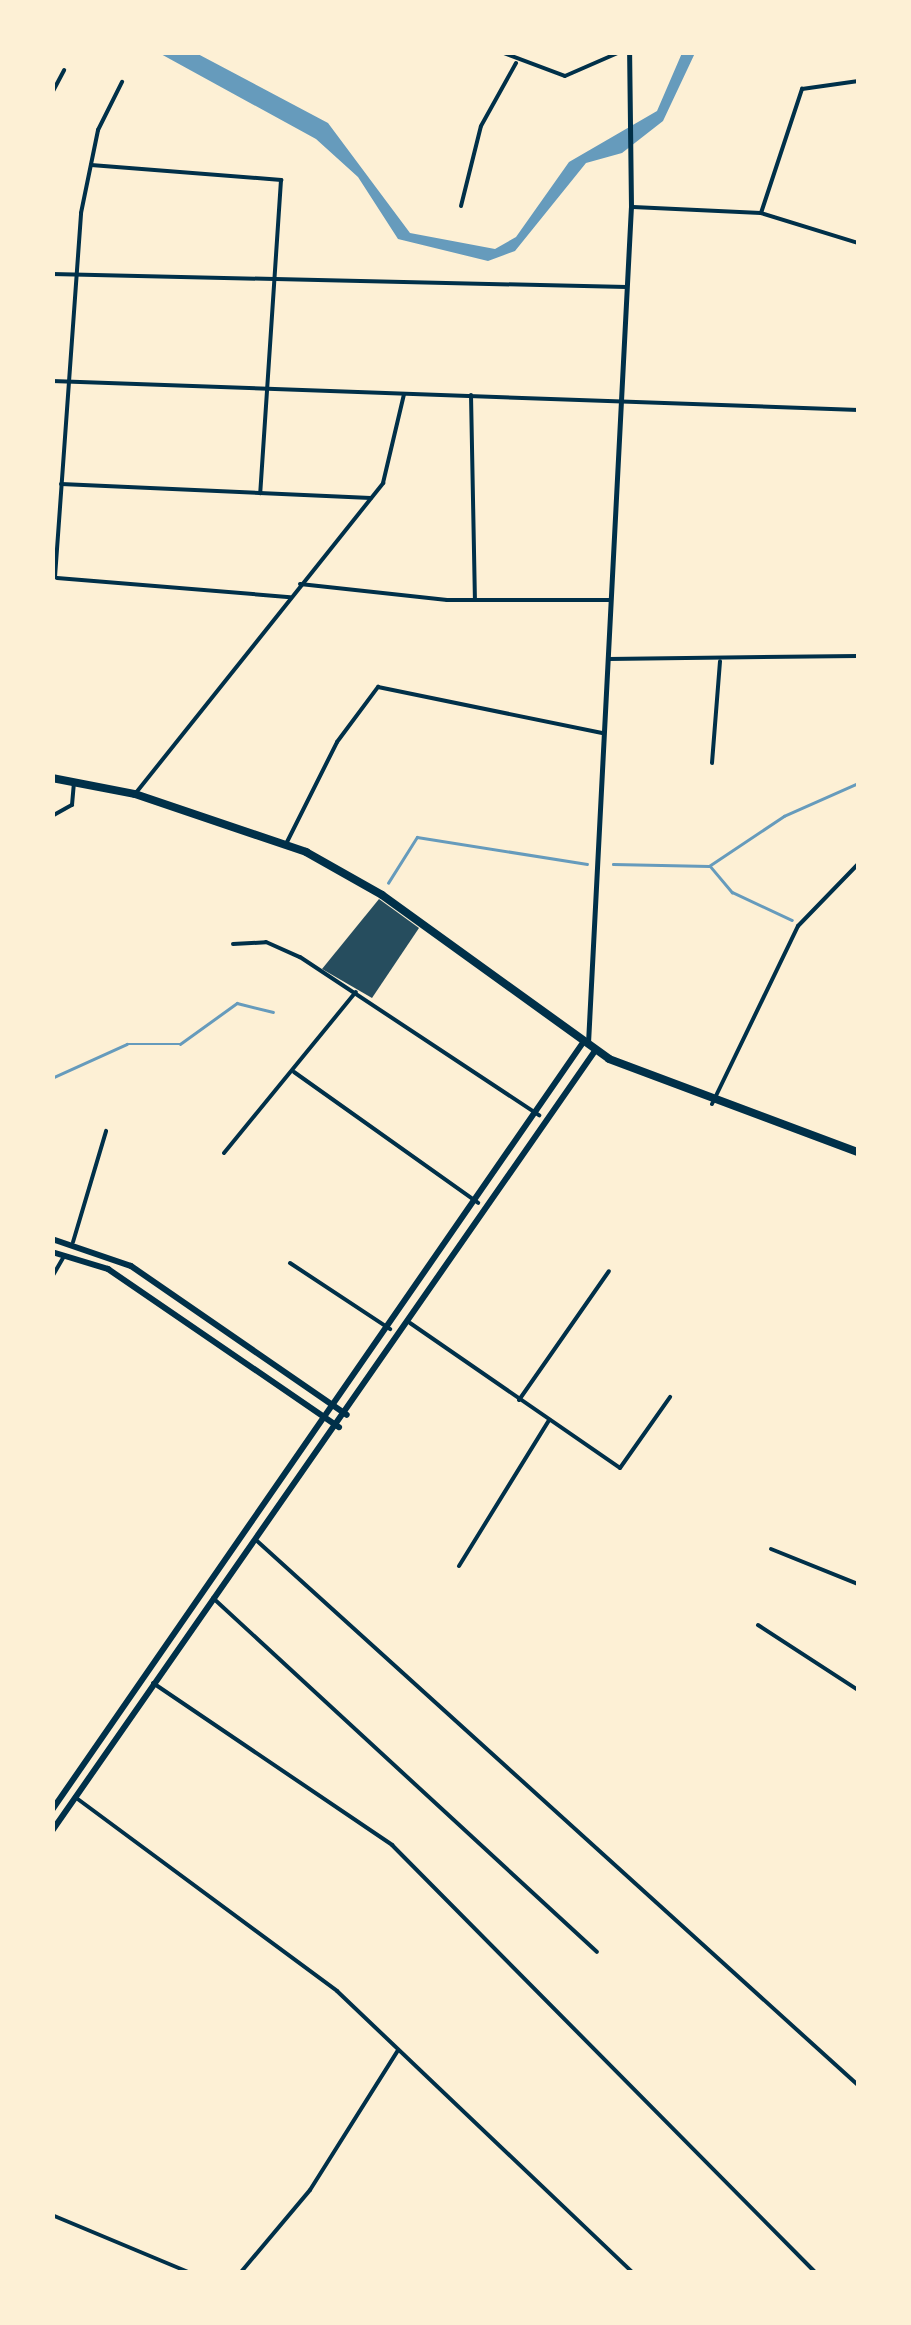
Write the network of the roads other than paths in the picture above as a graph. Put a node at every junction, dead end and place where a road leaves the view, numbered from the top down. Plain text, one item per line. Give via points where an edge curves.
1 (501, 52) edge
2 (620, 52) edge
3 (629, 52) edge
4 (516, 63) junction
5 (64, 70) dead end
6 (858, 81) edge
7 (122, 82) dead end
8 (52, 93) edge
9 (92, 166) junction
10 (461, 206) dead end
11 (631, 207) junction
12 (761, 214) junction
13 (858, 243) edge
14 (52, 274) edge
15 (75, 274) junction
16 (274, 282) junction
17 (627, 287) junction
18 (52, 381) edge
19 (67, 382) junction
20 (268, 388) junction
21 (404, 393) junction
22 (471, 395) junction
23 (618, 399) junction
24 (858, 410) edge
25 (61, 484) junction
26 (260, 493) junction
27 (373, 498) junction
28 (54, 577) edge
29 (300, 584) junction
30 (290, 598) junction
31 (475, 600) junction
32 (610, 600) junction
33 (858, 656) edge
34 (608, 659) junction
35 (720, 660) junction
36 (603, 733) junction
37 (712, 763) dead end
38 (52, 778) edge
39 (74, 782) junction
40 (135, 794) junction
41 (52, 816) edge
42 (286, 844) junction
43 (858, 864) edge
44 (233, 944) dead end
45 (356, 992) junction
46 (588, 1047) junction
47 (294, 1072) junction
48 (712, 1104) junction
49 (540, 1116) junction
50 (106, 1131) dead end
51 (858, 1152) edge
52 (224, 1153) dead end
53 (478, 1203) junction
54 (52, 1239) edge
55 (73, 1242) junction
56 (52, 1252) edge
57 (65, 1254) junction
58 (52, 1263) edge
59 (290, 1263) dead end
60 (60, 1264) junction
61 (609, 1271) dead end
62 (52, 1277) edge
63 (410, 1323) junction
64 (390, 1329) junction
65 (670, 1397) dead end
66 (518, 1400) junction
67 (334, 1406) junction
68 (347, 1415) junction
69 (326, 1418) junction
70 (549, 1420) junction
71 (339, 1426) junction
72 (256, 1540) junction
73 (771, 1549) dead end
74 (460, 1566) dead end
75 (858, 1584) edge
76 (213, 1598) junction
77 (758, 1625) dead end
78 (153, 1683) junction
79 (858, 1690) edge
80 (76, 1797) junction
81 (52, 1810) edge
82 (52, 1832) edge
83 (598, 1952) dead end
84 (398, 2050) junction
85 (858, 2084) edge
86 (52, 2214) edge
87 (188, 2272) edge
88 (241, 2272) edge
89 (632, 2272) edge
90 (814, 2272) edge

1 - 4 street
2 - 4 street via 565,76
3 - 11 street
4 - 10 street via 481,126
5 - 8 street
6 - 12 street via 802,89
7 - 9 street
9 - 15 street
9 - 16 street via 281,180
11 - 12 street
11 - 17 street
12 - 13 street
14 - 15 street
15 - 16 street
15 - 19 street
16 - 17 street
16 - 20 street
17 - 23 street
18 - 19 street
19 - 20 street
19 - 25 street
20 - 21 street
20 - 26 street
21 - 22 street
21 - 27 street via 396,454
22 - 23 street
22 - 31 street
23 - 24 street
23 - 32 street
25 - 26 street
25 - 28 street
26 - 27 street
27 - 29 street
28 - 30 street via 227,585
29 - 30 street
29 - 31 street
30 - 40 street
31 - 32 street
32 - 34 street
33 - 35 street
34 - 35 street
34 - 36 street
35 - 37 street
36 - 42 street via 378,687 336,742
36 - 46 street
38 - 39 highway
39 - 40 highway
39 - 41 street via 72,806
40 - 42 highway
42 - 46 highway via 382,895
43 - 48 street via 798,926
44 - 45 street via 280,946
45 - 47 street
45 - 49 street
46 - 48 highway
46 - 49 main road
46 - 63 main road
47 - 52 street
47 - 53 street
48 - 51 highway
49 - 53 main road
50 - 55 street
53 - 64 main road
54 - 55 main road
55 - 67 main road via 131,1266
56 - 57 main road
57 - 60 street
57 - 69 main road via 118,1275
58 - 60 street
59 - 64 street
60 - 62 street
61 - 66 street
63 - 66 street
63 - 68 main road
64 - 67 main road
65 - 70 street via 620,1468
66 - 70 street
67 - 68 main road
67 - 69 main road
68 - 71 main road
69 - 71 main road
69 - 81 main road
70 - 74 street
71 - 72 main road
72 - 76 main road
72 - 85 street
73 - 75 street
76 - 78 main road
76 - 83 street
77 - 79 street
78 - 80 main road
78 - 90 street via 392,1845
80 - 82 main road
80 - 84 street via 288,1952
84 - 88 street via 310,2190
84 - 89 street
86 - 87 street

